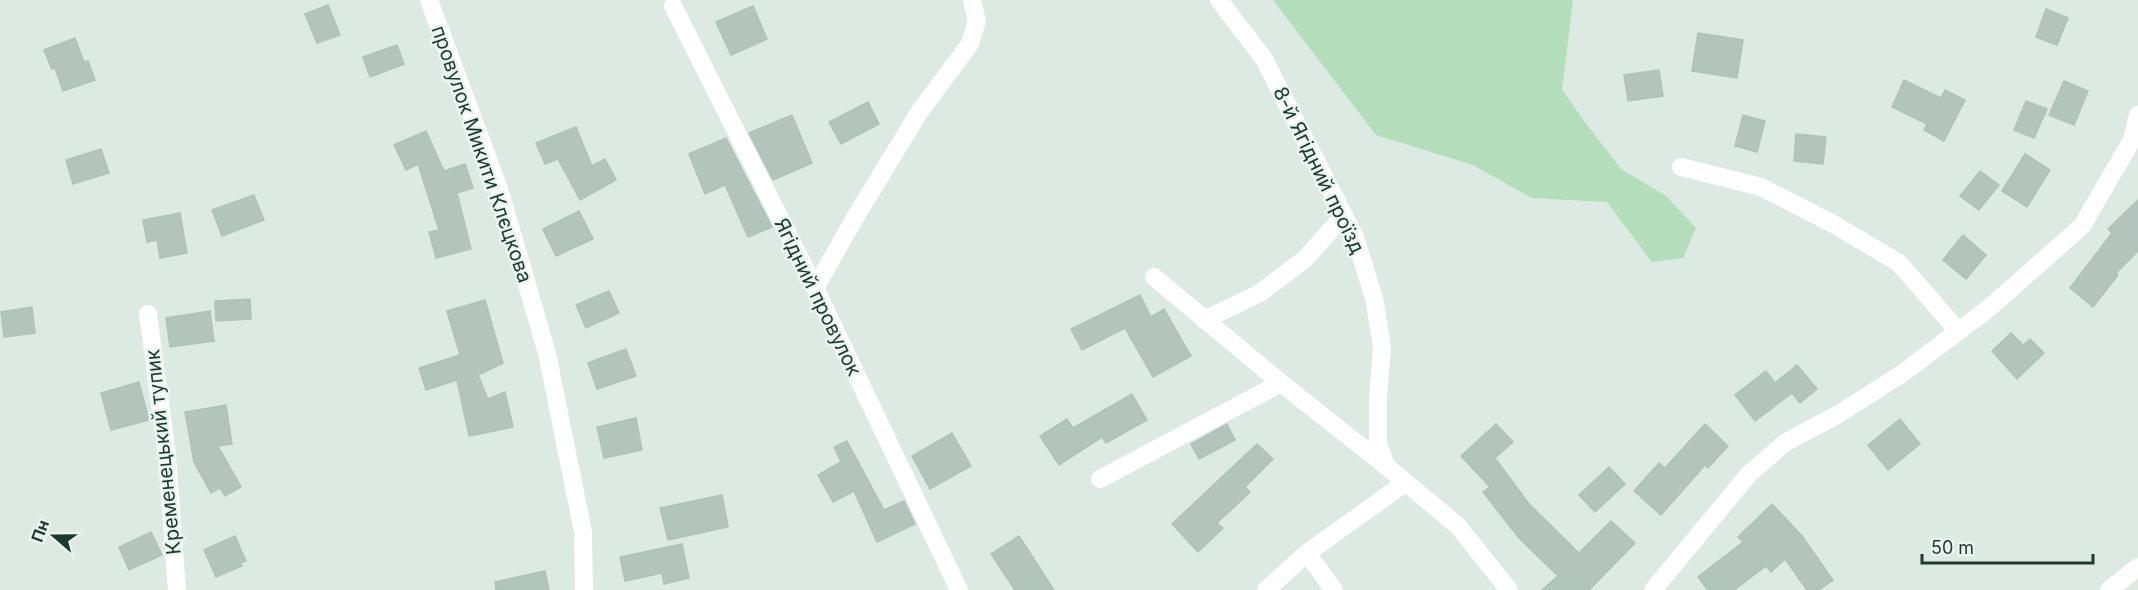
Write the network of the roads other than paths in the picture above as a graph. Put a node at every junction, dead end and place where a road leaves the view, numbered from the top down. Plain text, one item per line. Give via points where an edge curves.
1 (429, 0) edge
2 (972, 0) edge
3 (1219, 0) edge
4 (673, 6) dead end
5 (2138, 115) edge
6 (1681, 167) dead end
7 (1344, 215) junction
8 (1154, 277) dead end
9 (814, 288) junction
10 (148, 314) dead end
11 (1204, 320) junction
12 (1958, 332) junction
13 (1281, 383) junction
14 (1386, 466) junction
15 (1100, 479) dead end
16 (1405, 483) junction
17 (1307, 553) junction
18 (2138, 567) edge
19 (177, 590) edge
20 (584, 590) edge
21 (959, 590) edge
22 (1266, 590) edge
23 (1334, 590) edge
24 (1509, 590) edge
25 (1653, 590) edge
26 (2109, 590) edge

1 - 20 street, провулок Микити Клєцкова via 499,189 547,353 583,532
2 - 9 street via 977,21 970,44 920,111
3 - 7 street, 8-й Ягідний проїзд via 1264,59
4 - 9 street, Ягідний провулок
5 - 12 street via 2132,140 2082,226
6 - 12 street via 1761,187 1899,263
7 - 11 street via 1306,258 1260,293
7 - 14 street, 8-й Ягідний проїзд via 1374,298 1382,347 1378,442
8 - 11 street
9 - 21 street, Ягідний провулок
10 - 19 street, Кременецький тупик via 167,455
11 - 13 street
12 - 25 street via 1837,416 1786,442 1749,474
13 - 14 street
13 - 15 street
14 - 16 street
16 - 17 street
16 - 24 street via 1458,526
17 - 22 street
17 - 23 street
18 - 26 street

